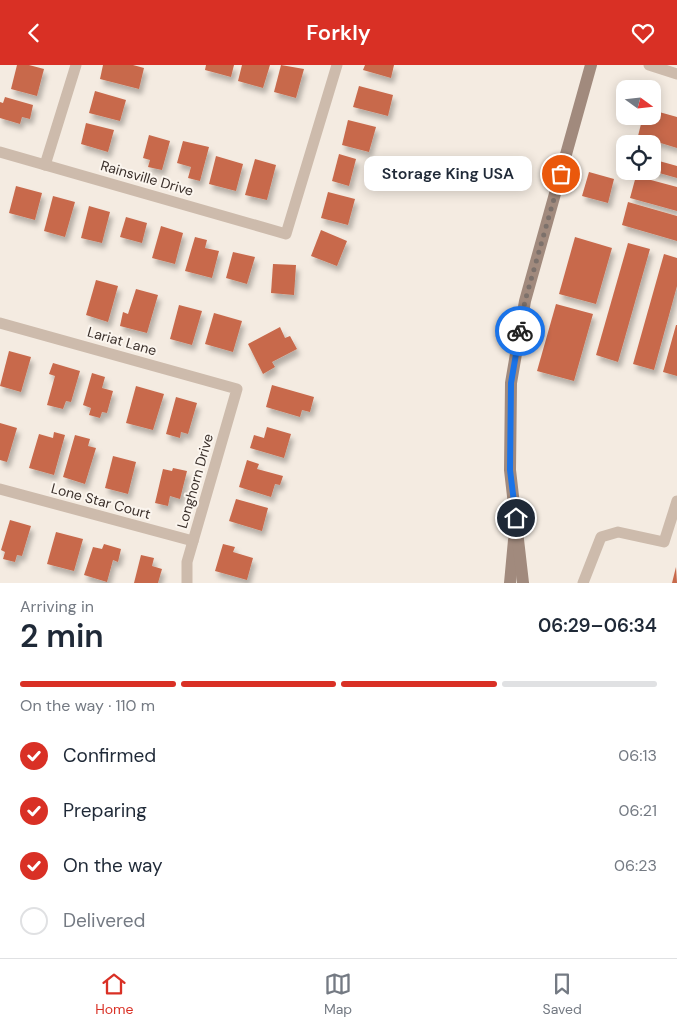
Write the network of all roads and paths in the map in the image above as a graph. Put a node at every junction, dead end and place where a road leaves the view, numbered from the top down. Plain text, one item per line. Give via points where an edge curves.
1 (76, 65) edge
2 (338, 65) edge
3 (591, 65) edge
4 (649, 65) edge
5 (677, 74) edge
6 (0, 152) edge
7 (45, 165) junction
8 (0, 323) edge
9 (237, 389) joint
10 (0, 489) edge
11 (677, 501) edge
12 (516, 518) junction
13 (193, 541) junction
14 (187, 583) edge
15 (510, 583) edge
16 (523, 583) edge
17 (583, 583) edge

1 - 7 street
2 - 7 street, Rainsville Drive via 286,234
3 - 12 main road via 525,301 511,383 510,470
4 - 5 street
6 - 7 street, Rainsville Drive
8 - 9 street, Lariat Lane
9 - 13 street, Longhorn Drive
10 - 13 street, Lone Star Court
11 - 17 street via 664,542 618,532 602,537
12 - 15 main road
12 - 16 main road
13 - 14 street, Longhorn Drive via 187,562

